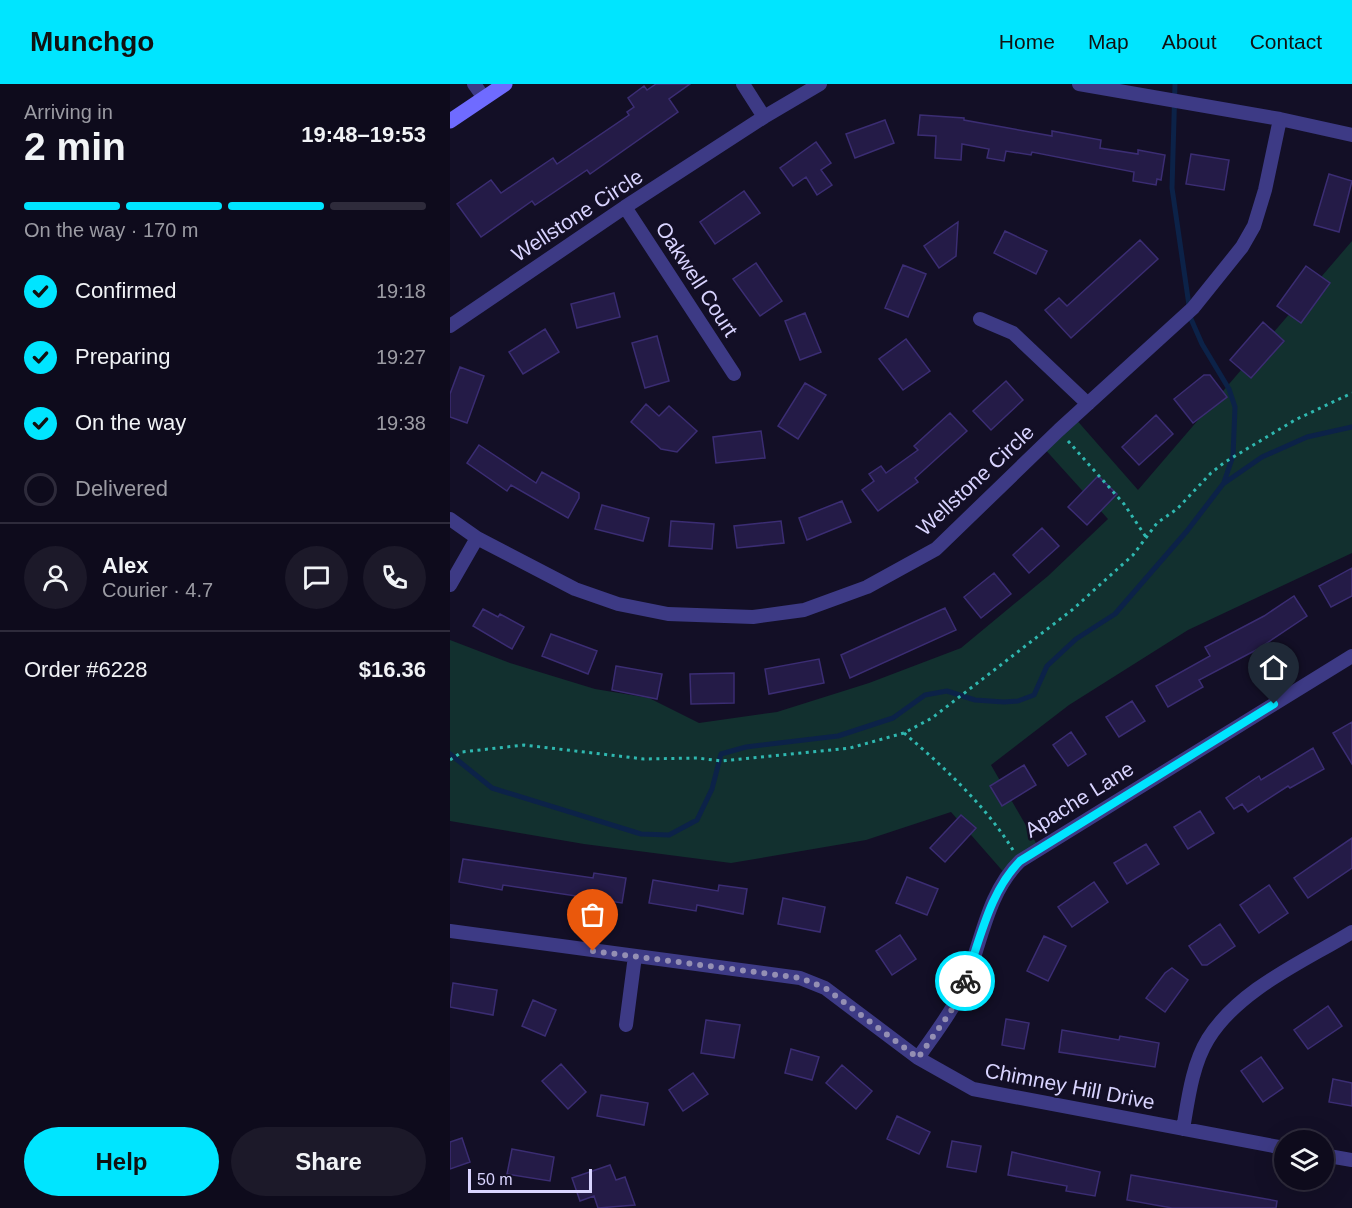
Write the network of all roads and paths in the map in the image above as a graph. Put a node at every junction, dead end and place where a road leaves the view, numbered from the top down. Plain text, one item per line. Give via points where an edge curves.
1 (474, 84) edge
2 (505, 84) edge
3 (743, 84) edge
4 (820, 84) edge
5 (1079, 84) edge
6 (484, 98) junction
7 (764, 117) junction
8 (1280, 119) junction
9 (450, 121) edge
10 (1352, 135) edge
11 (626, 207) junction
12 (980, 319) dead end
13 (450, 326) edge
14 (734, 374) dead end
15 (1352, 393) edge
16 (1088, 404) junction
17 (1059, 430) junction
18 (450, 519) edge
19 (1146, 537) junction
20 (477, 538) junction
21 (450, 585) edge
22 (1352, 656) edge
23 (904, 733) junction
24 (450, 760) edge
25 (1020, 861) junction
26 (450, 931) edge
27 (1352, 932) edge
28 (635, 956) junction
29 (626, 1025) dead end
30 (918, 1058) junction
31 (1183, 1128) junction
32 (1274, 1146) edge
33 (1334, 1157) edge
34 (1352, 1160) edge

1 - 6 street
2 - 6 main road
3 - 7 street
4 - 7 street, Wellstone Circle
5 - 8 street
6 - 9 main road
7 - 11 street, Wellstone Circle
8 - 10 street
8 - 16 street, Wellstone Circle via 1265,190 1254,226 1242,247 1193,308
11 - 13 street, Wellstone Circle
11 - 14 street, Oakwell Court
12 - 16 street via 1013,333
15 - 19 path via 1238,452
16 - 17 street, Wellstone Circle
17 - 19 path via 1124,504
17 - 20 street, Wellstone Circle via 936,549 867,587 804,610 753,617 702,616 618,604 575,589
18 - 20 street, Wellstone Circle
19 - 23 path via 1133,555 1072,610 932,718
20 - 21 street
22 - 25 street, Apache Lane
23 - 24 path via 850,748 740,760 644,759 524,745 462,752
23 - 25 path via 990,817
25 - 30 street, Apache Lane via 1007,876 986,918 951,1011
26 - 28 street, Chimney Hill Drive
27 - 31 street via 1273,978 1216,1028 1200,1056
28 - 29 street
28 - 30 street, Chimney Hill Drive via 801,978 825,988
30 - 31 street, Chimney Hill Drive via 956,1082 996,1096
31 - 32 street, Chimney Hill Drive
33 - 34 street

